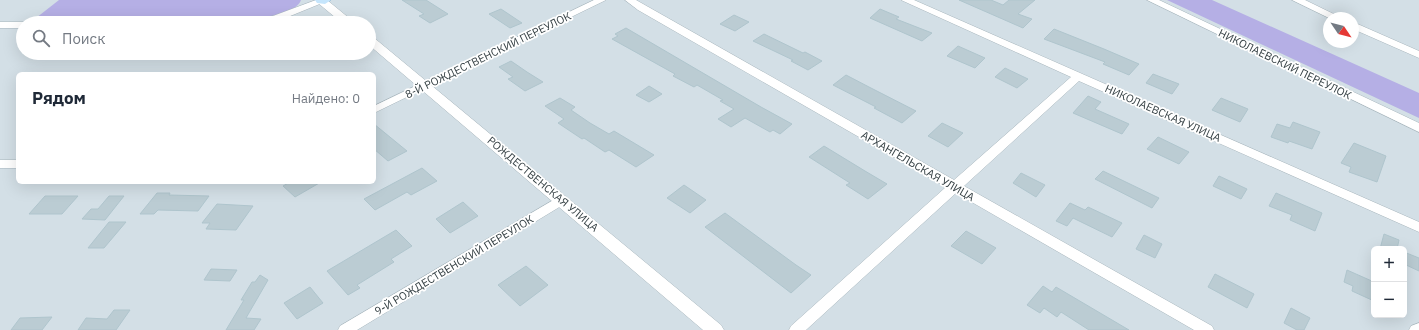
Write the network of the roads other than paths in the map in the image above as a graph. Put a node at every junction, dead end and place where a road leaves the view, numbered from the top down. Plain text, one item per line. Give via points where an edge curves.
1 (323, 0) edge
2 (601, 0) edge
3 (630, 0) edge
4 (906, 0) edge
5 (1152, 0) edge
6 (1297, 0) edge
7 (1323, 12) edge
8 (283, 16) edge
9 (341, 16) edge
10 (0, 25) edge
11 (16, 25) edge
12 (1359, 28) edge
13 (376, 45) edge
14 (1419, 55) edge
15 (1078, 76) junction
16 (426, 86) junction
17 (376, 109) edge
18 (1419, 128) edge
19 (0, 164) edge
20 (16, 164) edge
21 (954, 187) junction
22 (562, 200) junction
23 (1419, 227) edge
24 (1419, 328) edge
25 (345, 330) edge
26 (715, 330) edge
27 (796, 330) edge
28 (1207, 330) edge
29 (1416, 330) edge

1 - 8 street
1 - 9 street
2 - 16 street, 8-Й РОЖДЕСТВЕНСКИЙ ПЕРЕУЛОК
3 - 21 street, АРХАНГЕЛЬСКАЯ УЛИЦА
4 - 15 street, НИКОЛАЕВСКАЯ УЛИЦА
5 - 18 street, НИКОЛАЕВСКИЙ ПЕРЕУЛОК
6 - 7 street
10 - 11 street
12 - 14 street
13 - 16 street, РОЖДЕСТВЕНСКАЯ УЛИЦА
15 - 21 street
15 - 23 street, НИКОЛАЕВСКАЯ УЛИЦА
16 - 17 street, 8-Й РОЖДЕСТВЕНСКИЙ ПЕРЕУЛОК
16 - 22 street, РОЖДЕСТВЕНСКАЯ УЛИЦА
19 - 20 street
21 - 27 street
21 - 28 street, АРХАНГЕЛЬСКАЯ УЛИЦА
22 - 25 street, 9-Й РОЖДЕСТВЕНСКИЙ ПЕРЕУЛОК
22 - 26 street, РОЖДЕСТВЕНСКАЯ УЛИЦА
24 - 29 street

